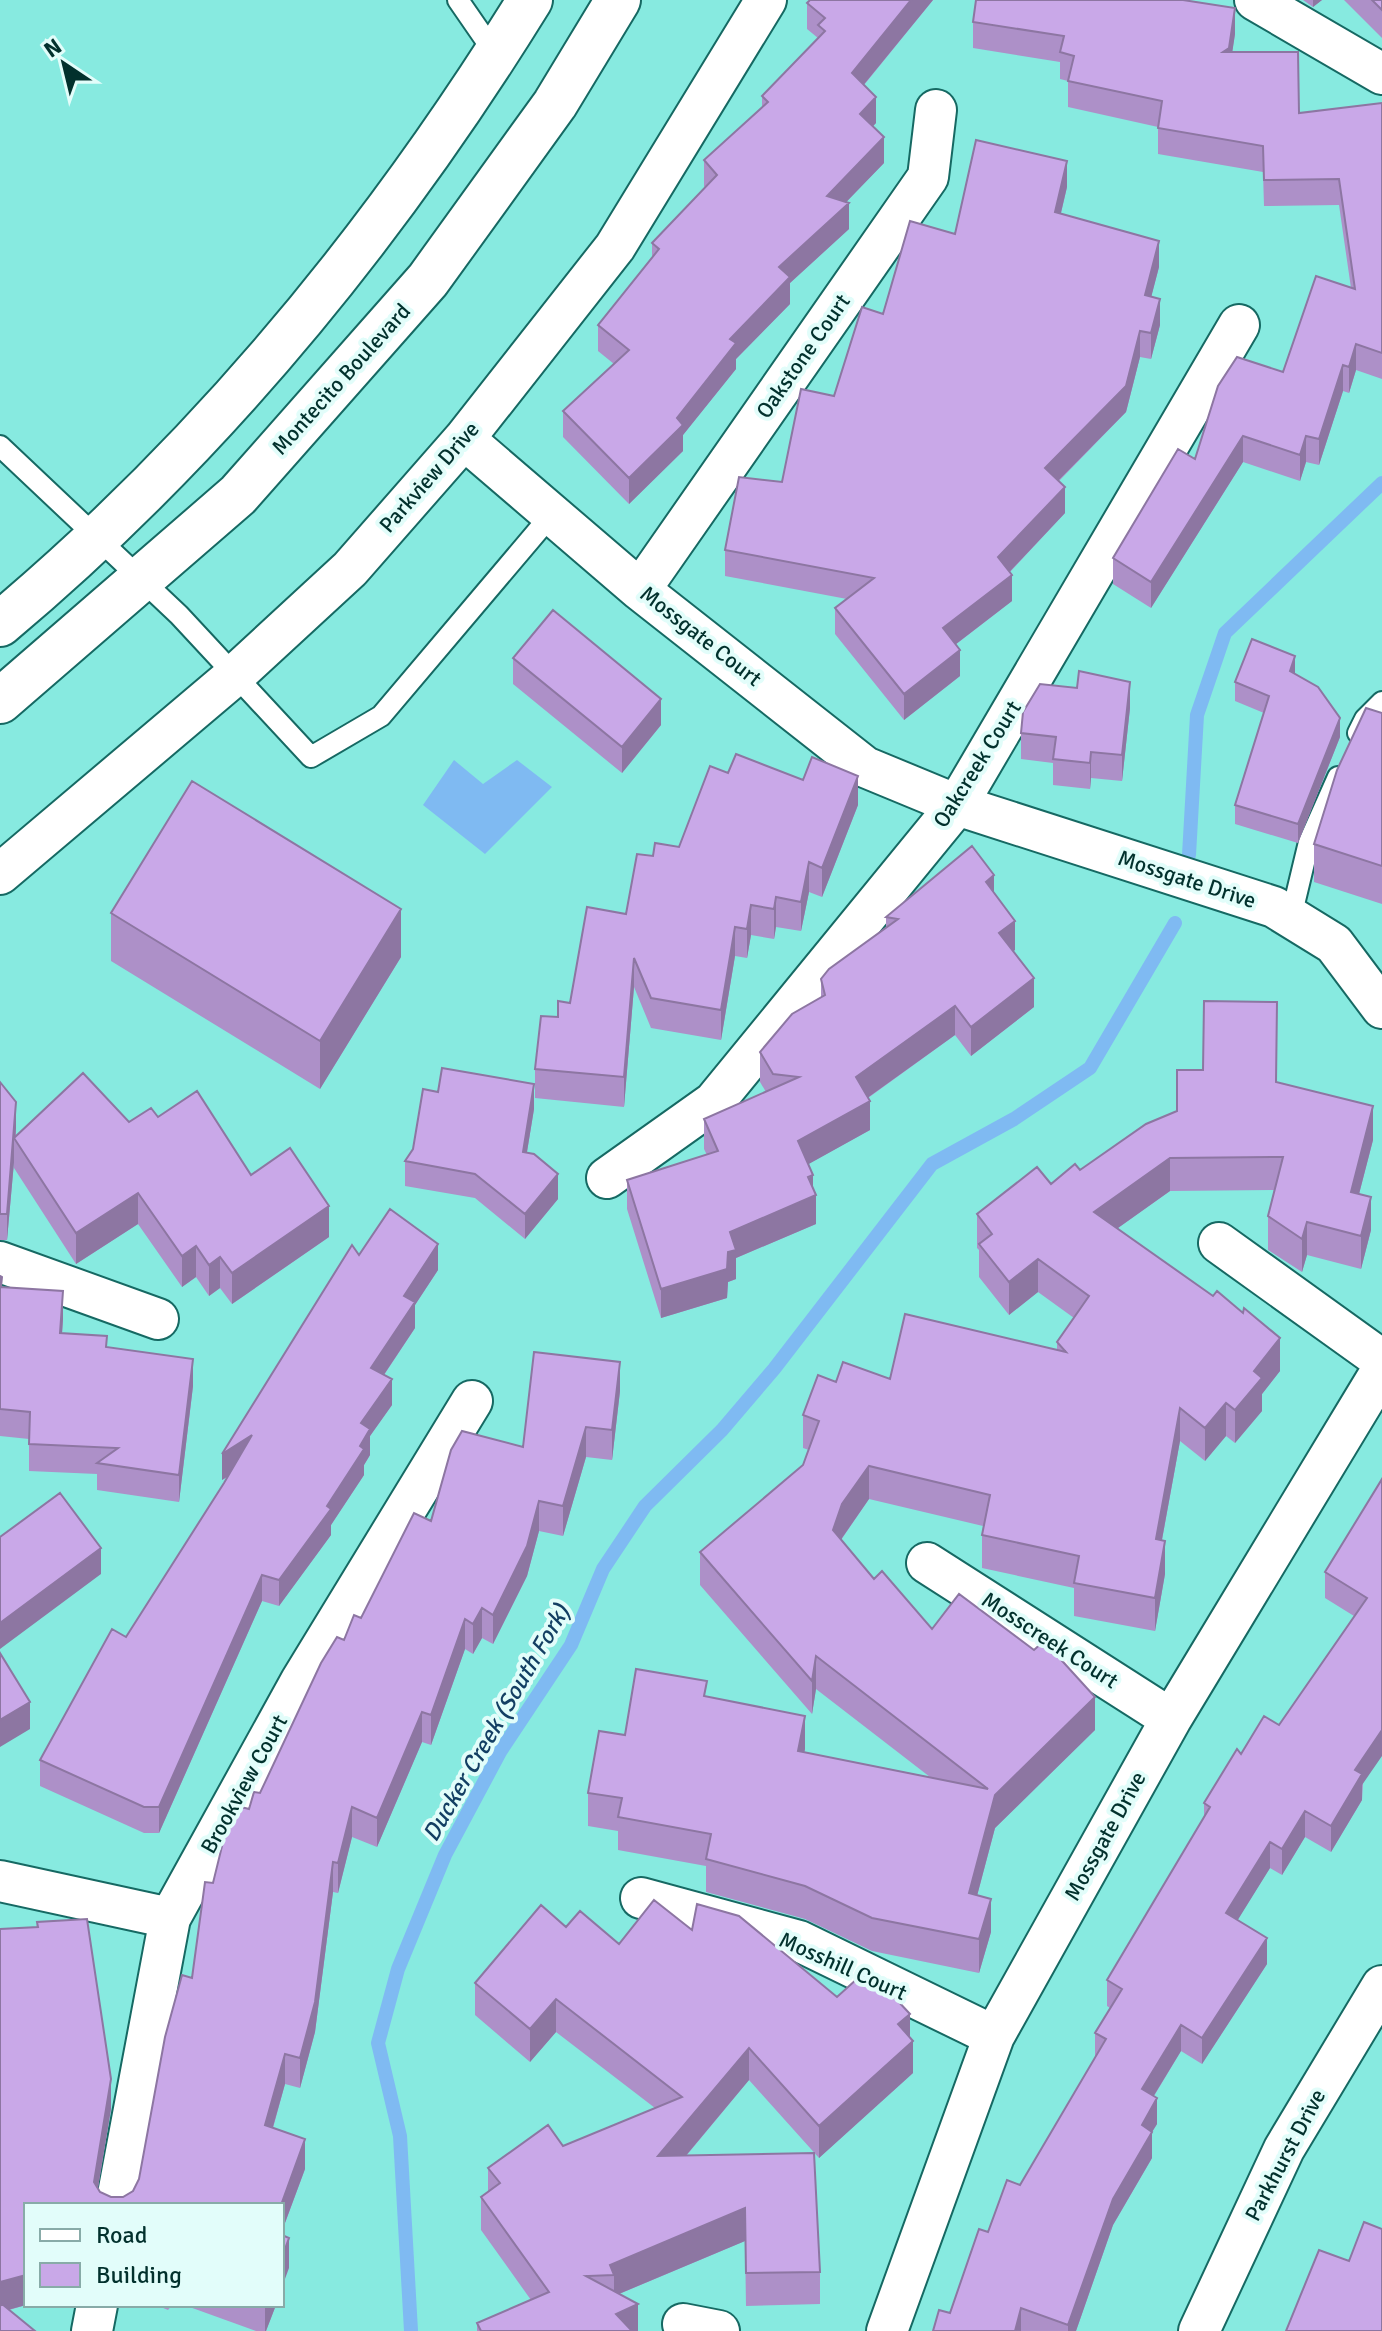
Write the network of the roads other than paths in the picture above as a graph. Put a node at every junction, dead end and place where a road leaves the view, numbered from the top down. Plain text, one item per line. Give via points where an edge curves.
1 (458, 0) edge
2 (530, 0) edge
3 (618, 0) edge
4 (766, 0) edge
5 (1255, 0) edge
6 (496, 55) junction
7 (1382, 74) edge
8 (936, 110) dead end
9 (1239, 325) dead end
10 (464, 439) junction
11 (0, 446) edge
12 (552, 514) junction
13 (98, 539) junction
14 (140, 580) junction
15 (640, 590) junction
16 (0, 624) edge
17 (234, 676) junction
18 (0, 701) edge
19 (1382, 702) edge
20 (957, 805) junction
21 (0, 874) edge
22 (1291, 917) junction
23 (1382, 1008) edge
24 (607, 1178) dead end
25 (1219, 1243) dead end
26 (0, 1262) edge
27 (158, 1319) dead end
28 (1382, 1360) edge
29 (1382, 1370) edge
30 (472, 1401) dead end
31 (927, 1563) dead end
32 (1171, 1719) junction
33 (0, 1881) edge
34 (641, 1898) dead end
35 (170, 1918) junction
36 (1382, 1986) edge
37 (994, 2036) junction
38 (116, 2203) edge
39 (97, 2307) edge
40 (92, 2331) edge
41 (887, 2331) edge
42 (1199, 2331) edge

1 - 6 lane
2 - 6 main road
3 - 14 main road, Montecito Boulevard via 555,104 428,280 238,495
4 - 10 street, Parkview Drive via 615,247
5 - 7 street
6 - 13 main road via 373,234 203,434
8 - 15 street, Oakstone Court via 928,177
9 - 20 street, Oakcreek Court
10 - 12 street, Mossgate Court
10 - 17 street, Parkview Drive via 350,569
11 - 13 lane
12 - 15 street, Mossgate Court
12 - 17 lane via 381,716 311,757
13 - 14 lane
13 - 16 main road
14 - 17 lane
14 - 18 main road, Montecito Boulevard
15 - 20 street, Mossgate Court via 865,767
17 - 21 street, Parkview Drive
19 - 22 lane via 1365,719 1309,842
20 - 22 street, Mossgate Drive via 1218,888
20 - 24 street, Oakcreek Court via 714,1102
22 - 23 street, Mossgate Drive via 1334,944
25 - 28 street
26 - 27 street
29 - 32 street, Mossgate Drive
30 - 35 street, Brookview Court via 301,1681
31 - 32 street, Mosscreek Court
32 - 37 street, Mossgate Drive
33 - 35 street
34 - 37 street, Mosshill Court via 799,1941
35 - 38 street, Brookview Court
36 - 42 street, Parkhurst Drive via 1284,2149
37 - 41 street, Mossgate Drive
39 - 40 street

